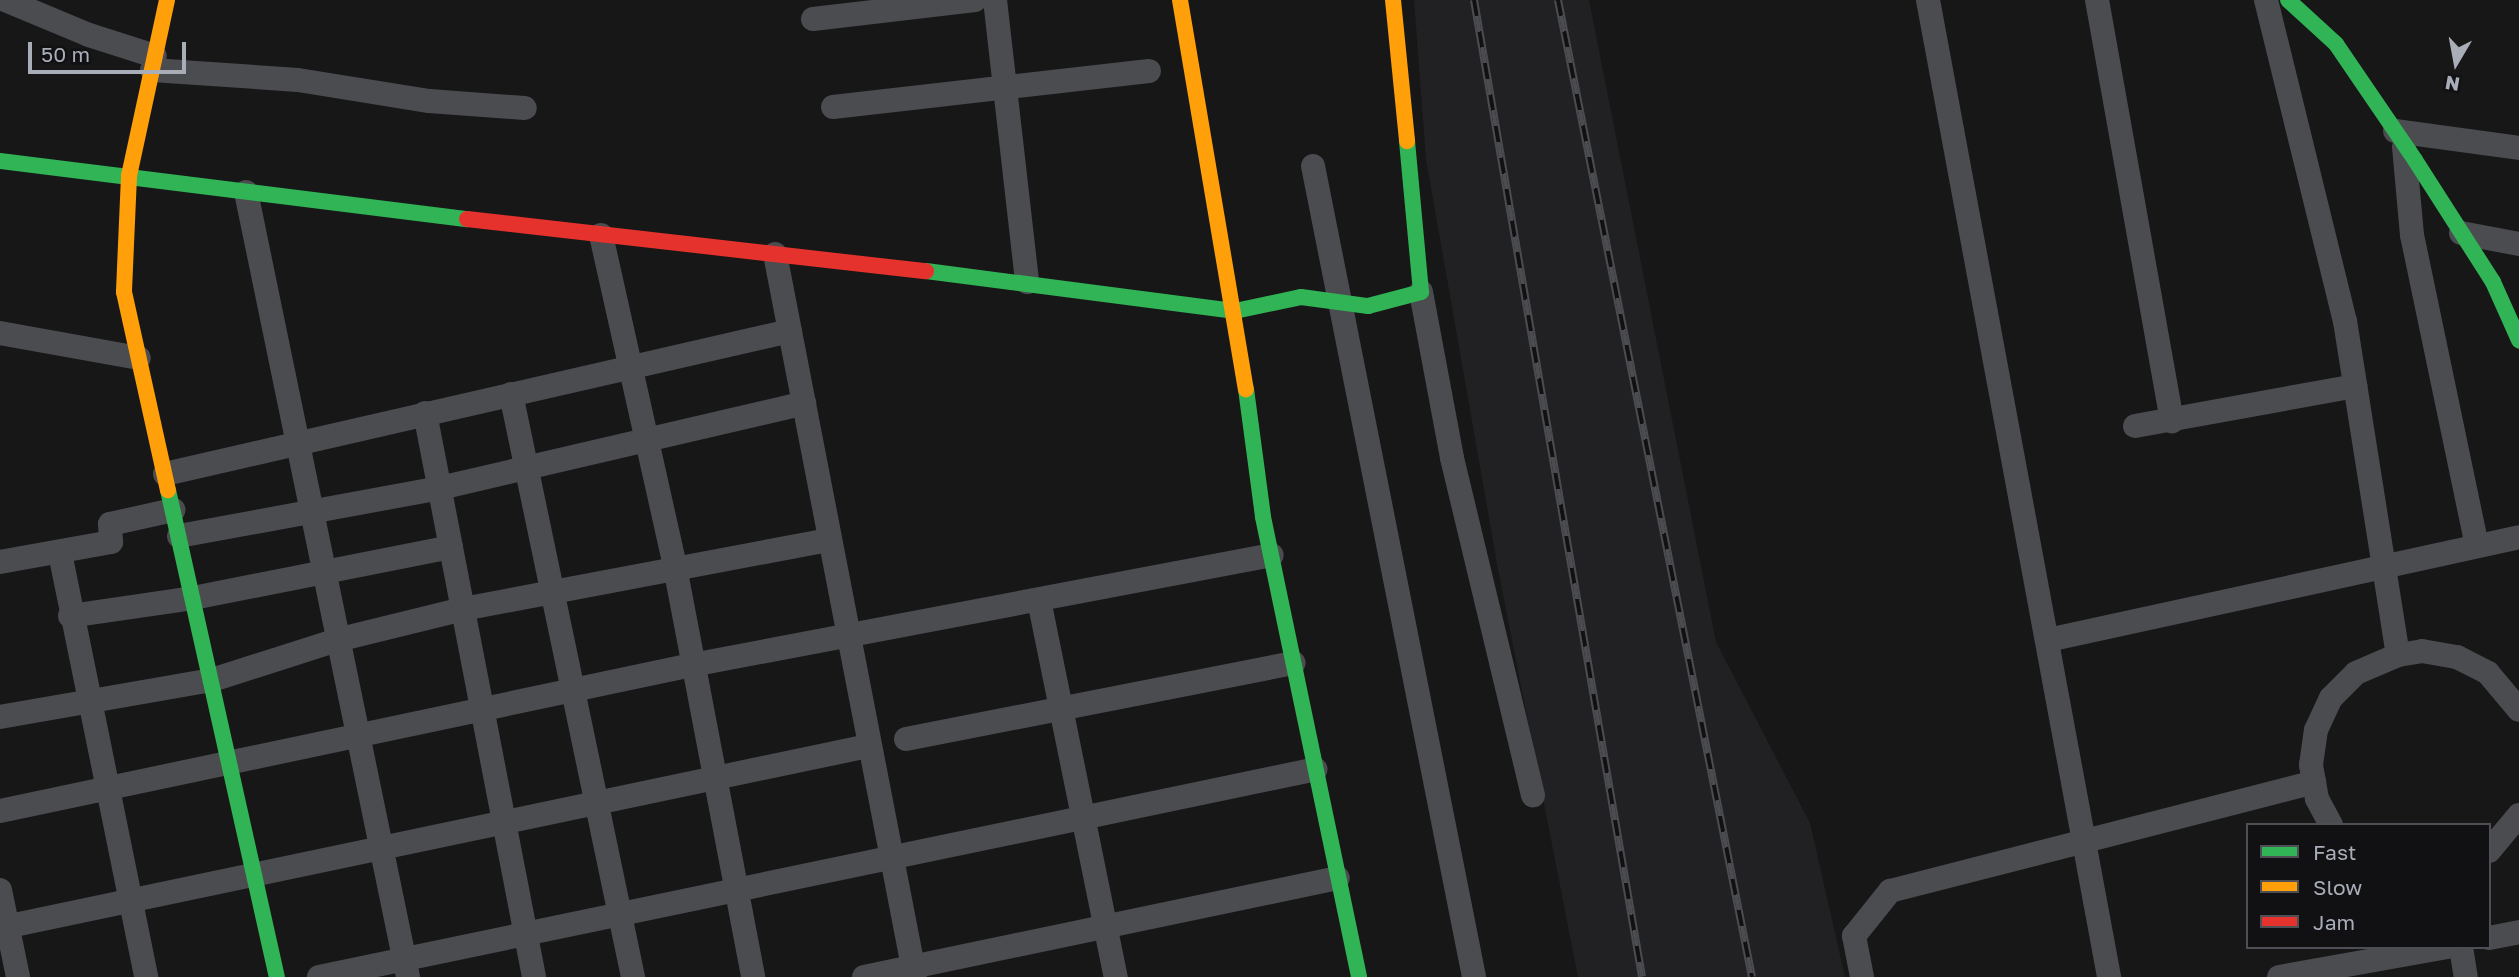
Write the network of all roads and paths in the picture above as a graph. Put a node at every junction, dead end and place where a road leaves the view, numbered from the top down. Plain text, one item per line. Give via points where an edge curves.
1 (5, 0) edge
2 (167, 0) edge
3 (975, 0) edge
4 (995, 0) edge
5 (1180, 0) edge
6 (1393, 0) edge
7 (1928, 0) edge
8 (2097, 0) edge
9 (2266, 0) edge
10 (2295, 3) edge
11 (813, 19) dead end
12 (154, 63) junction
13 (1149, 71) dead end
14 (1005, 88) junction
15 (833, 107) dead end
16 (525, 108) dead end
17 (2399, 137) junction
18 (2519, 148) edge
19 (0, 160) edge
20 (1312, 166) dead end
21 (128, 176) junction
22 (246, 192) junction
23 (2461, 233) junction
24 (601, 234) junction
25 (2519, 244) edge
26 (775, 254) junction
27 (1027, 282) junction
28 (1422, 292) junction
29 (1338, 302) junction
30 (1235, 311) junction
31 (790, 331) junction
32 (0, 333) edge
33 (2519, 340) edge
34 (139, 358) junction
35 (631, 368) junction
36 (2355, 386) junction
37 (511, 394) junction
38 (804, 402) junction
39 (425, 413) junction
40 (2172, 421) junction
41 (2135, 426) dead end
42 (645, 441) junction
43 (297, 443) junction
44 (525, 468) junction
45 (165, 474) junction
46 (440, 488) junction
47 (173, 510) junction
48 (312, 511) junction
49 (179, 536) junction
50 (2519, 537) edge
51 (829, 540) junction
52 (2477, 545) junction
53 (451, 547) junction
54 (60, 552) junction
55 (1272, 555) junction
56 (0, 562) edge
57 (2383, 564) junction
58 (675, 567) junction
59 (323, 570) junction
60 (552, 592) junction
61 (193, 598) junction
62 (1039, 600) junction
63 (463, 609) junction
64 (70, 615) junction
65 (848, 638) junction
66 (337, 640) junction
67 (2048, 640) junction
68 (2398, 655) junction
69 (1294, 663) junction
70 (692, 665) junction
71 (212, 680) junction
72 (573, 689) junction
73 (89, 704) junction
74 (1061, 707) junction
75 (482, 708) junction
76 (2519, 710) edge
77 (0, 717) edge
78 (357, 734) junction
79 (906, 739) dead end
80 (868, 746) junction
81 (230, 760) junction
82 (1316, 769) junction
83 (714, 779) junction
84 (2314, 782) junction
85 (107, 787) junction
86 (1533, 795) dead end
87 (598, 805) junction
88 (0, 811) edge
89 (1083, 815) junction
90 (2519, 815) edge
91 (2330, 823) edge
92 (505, 825) junction
93 (2084, 838) junction
94 (383, 849) junction
95 (2491, 849) edge
96 (888, 856) junction
97 (254, 874) junction
98 (1338, 878) junction
99 (736, 887) junction
100 (0, 890) edge
101 (130, 900) junction
102 (619, 912) junction
103 (1105, 925) junction
104 (4, 927) edge
105 (526, 932) junction
106 (2519, 932) edge
107 (2491, 939) edge
108 (2437, 949) edge
109 (2461, 949) edge
110 (406, 968) edge
111 (914, 972) edge
112 (18, 977) edge
113 (146, 977) edge
114 (277, 977) edge
115 (319, 977) edge
116 (534, 977) edge
117 (633, 977) edge
118 (753, 977) edge
119 (864, 977) edge
120 (1116, 977) edge
121 (1359, 977) edge
122 (1474, 977) edge
123 (1862, 977) edge
124 (2109, 977) edge
125 (2279, 977) edge
126 (2466, 977) edge

1 - 12 street
2 - 12 street
3 - 11 street
4 - 14 street
5 - 30 street
6 - 28 street via 1393,39
7 - 67 street
8 - 40 street
9 - 36 street via 2345,321
10 - 17 street via 2336,44
12 - 16 street via 429,101
12 - 21 street
13 - 14 street
14 - 15 street
14 - 27 street
17 - 18 street
17 - 23 street
17 - 52 street via 2412,235
19 - 21 street
20 - 29 street
21 - 22 street
21 - 34 street via 124,292
22 - 24 street
22 - 43 street
23 - 25 street
23 - 33 street via 2493,282
24 - 26 street
24 - 35 street
26 - 27 street
26 - 31 street
27 - 30 street
28 - 29 street via 1367,306
28 - 86 street via 1452,458
29 - 30 street via 1301,297
29 - 122 street
30 - 55 street
31 - 35 street
31 - 38 street
32 - 34 street
34 - 45 street
35 - 37 street
35 - 42 street
36 - 40 street
36 - 57 street
37 - 39 street
37 - 44 street
38 - 42 street
38 - 51 street
39 - 43 street
39 - 46 street
40 - 41 street
42 - 44 street
42 - 58 street
43 - 45 street
43 - 48 street
44 - 46 street
44 - 60 street
45 - 47 street
46 - 48 street
46 - 53 street
47 - 49 street
47 - 54 street via 110,524 111,542
48 - 49 street
48 - 59 street
49 - 61 street
50 - 52 street
51 - 58 street
51 - 65 street
52 - 57 street
53 - 59 street
53 - 63 street
54 - 56 street
54 - 64 street
55 - 62 street
55 - 69 street
57 - 67 street
57 - 68 street
58 - 60 street
58 - 70 street
59 - 61 street
59 - 66 street
60 - 63 street
60 - 72 street
61 - 64 street
61 - 71 street
62 - 65 street
62 - 74 street
63 - 66 street
63 - 75 street
64 - 73 street
65 - 70 street
65 - 80 street
66 - 71 street
66 - 78 street
67 - 93 street
68 - 76 street via 2422,652 2457,657 2488,673
68 - 84 street via 2356,673 2331,698 2316,730 2311,765
69 - 74 street
69 - 82 street
70 - 72 street
70 - 83 street
71 - 73 street
71 - 81 street
72 - 75 street
72 - 87 street
73 - 77 street
73 - 85 street
74 - 79 street
74 - 89 street
75 - 78 street
75 - 92 street
78 - 81 street
78 - 94 street
80 - 83 street
80 - 96 street
81 - 85 street
81 - 97 street
82 - 89 street
82 - 98 street
83 - 87 street
83 - 99 street
84 - 91 street
84 - 93 street
85 - 88 street
85 - 101 street
87 - 92 street
87 - 102 street
89 - 96 street
89 - 103 street
90 - 95 street
92 - 94 street
92 - 105 street
93 - 123 street via 1890,891 1854,936
93 - 124 street
94 - 97 street
94 - 110 street
96 - 99 street
96 - 111 street
97 - 101 street
97 - 114 street
98 - 103 street
98 - 121 street
99 - 102 street
99 - 118 street
100 - 104 street
101 - 104 street
101 - 113 street
102 - 105 street
102 - 117 street
103 - 111 street
103 - 120 street
104 - 112 street
105 - 110 street
105 - 116 street
106 - 107 street
108 - 125 street
109 - 126 street
110 - 115 street
111 - 119 street

